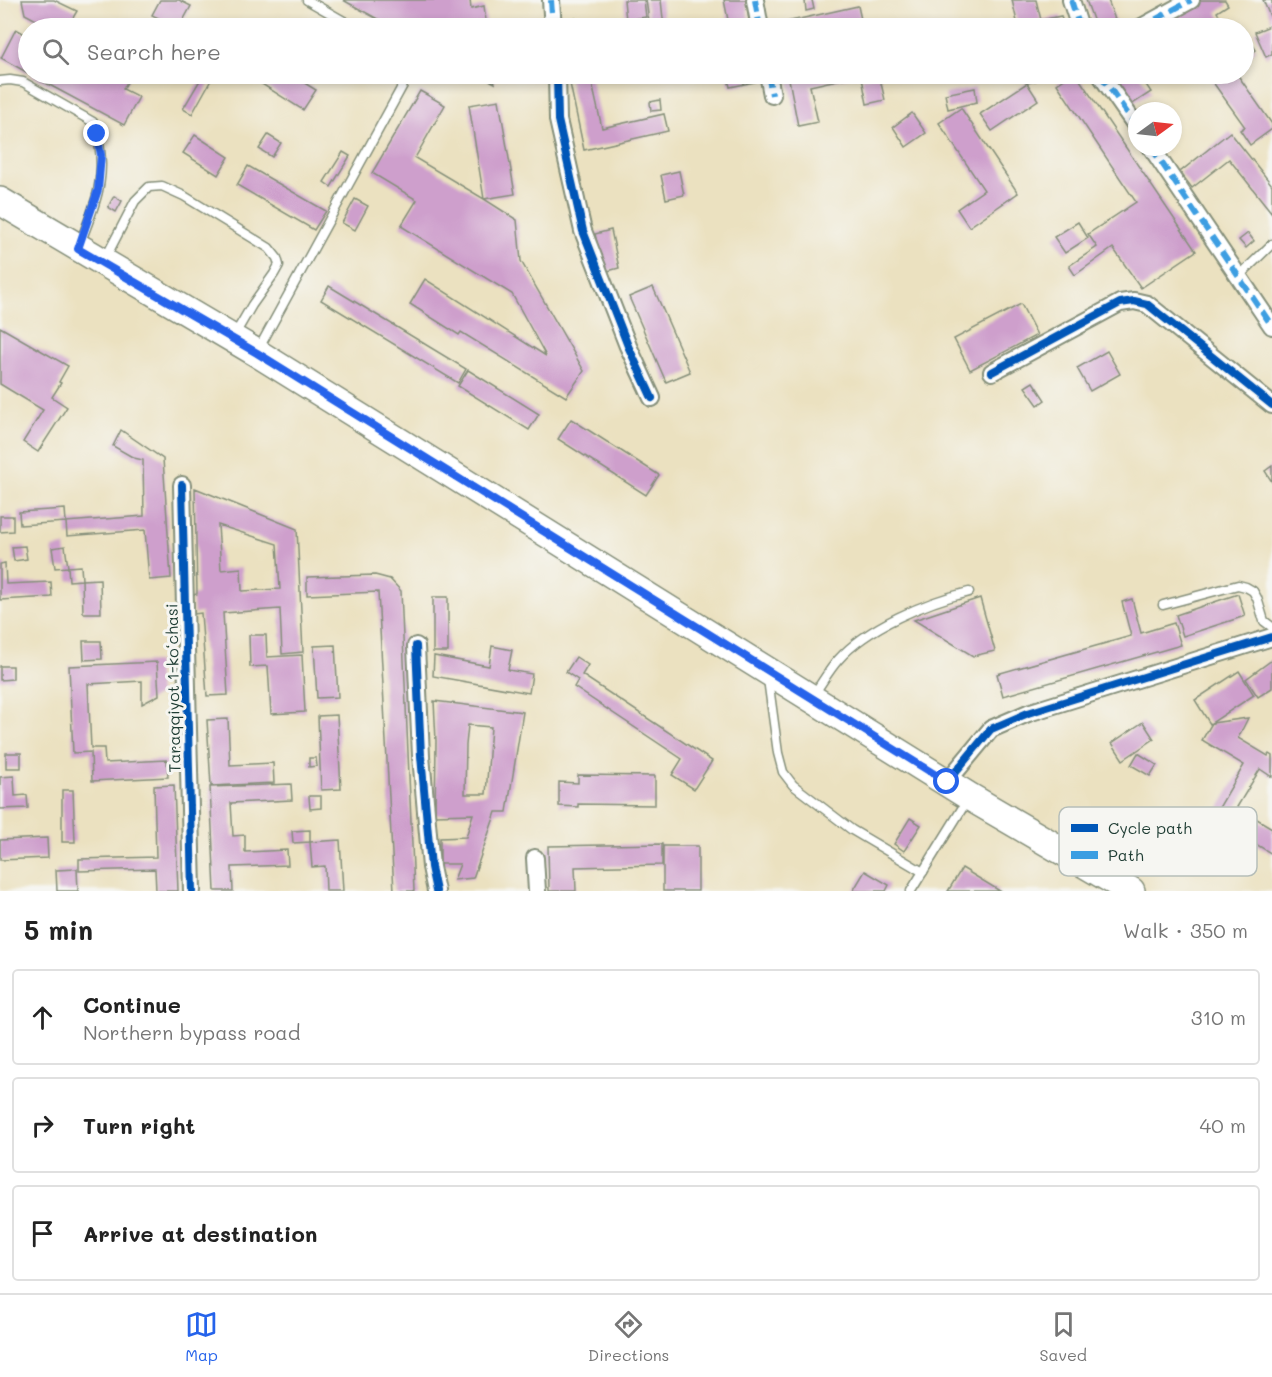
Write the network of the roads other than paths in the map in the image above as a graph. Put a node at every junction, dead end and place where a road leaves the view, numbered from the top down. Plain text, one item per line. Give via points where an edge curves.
1 (308, 0) edge
2 (551, 0) edge
3 (755, 0) edge
4 (1071, 0) edge
5 (1191, 0) edge
6 (339, 18) edge
7 (552, 18) edge
8 (758, 18) edge
9 (1077, 18) edge
10 (1158, 18) edge
11 (0, 81) edge
12 (18, 81) edge
13 (26, 84) edge
14 (404, 84) edge
15 (557, 84) edge
16 (770, 84) edge
17 (1108, 84) edge
18 (772, 95) dead end
19 (1128, 114) edge
20 (1157, 156) edge
21 (0, 201) edge
22 (1272, 244) edge
23 (78, 249) junction
24 (103, 263) junction
25 (1239, 276) junction
26 (1272, 326) edge
27 (232, 339) junction
28 (257, 353) junction
29 (992, 372) dead end
30 (652, 398) dead end
31 (1272, 405) edge
32 (182, 485) dead end
33 (969, 592) dead end
34 (1163, 605) dead end
35 (1272, 627) edge
36 (1272, 637) edge
37 (416, 646) dead end
38 (767, 669) junction
39 (812, 697) junction
40 (947, 782) junction
41 (970, 796) junction
42 (1059, 850) edge
43 (535, 858) dead end
44 (923, 872) junction
45 (1102, 876) edge
46 (1122, 888) edge
47 (913, 890) edge
48 (192, 891) edge
49 (436, 891) edge
50 (537, 891) edge

1 - 6 lane
2 - 7 street
3 - 8 street
4 - 9 street
5 - 10 street
11 - 12 lane
13 - 23 lane via 93,122 97,134 101,155 98,190
14 - 28 lane
15 - 30 street via 558,120 583,231
16 - 18 street
17 - 19 street
20 - 25 street
21 - 23 main road
22 - 25 lane
23 - 24 main road
24 - 27 main road
24 - 27 lane via 135,201 150,187 162,186 184,196 269,248 277,258 279,265 274,274
25 - 26 street
27 - 28 main road
28 - 38 main road
29 - 31 street via 1120,303 1134,301 1147,304
32 - 48 street, Taraqqiyot 1-koʻchasi
33 - 39 lane via 901,616 862,638 838,660
34 - 35 lane via 1238,585 1253,591 1264,621
36 - 40 street via 1028,713 991,729
37 - 49 street via 420,756
38 - 39 main road
38 - 44 lane via 778,753 783,771 793,785 852,830
39 - 40 main road
40 - 41 main road
41 - 42 main road
41 - 44 lane
43 - 50 street
44 - 47 lane
45 - 46 main road

